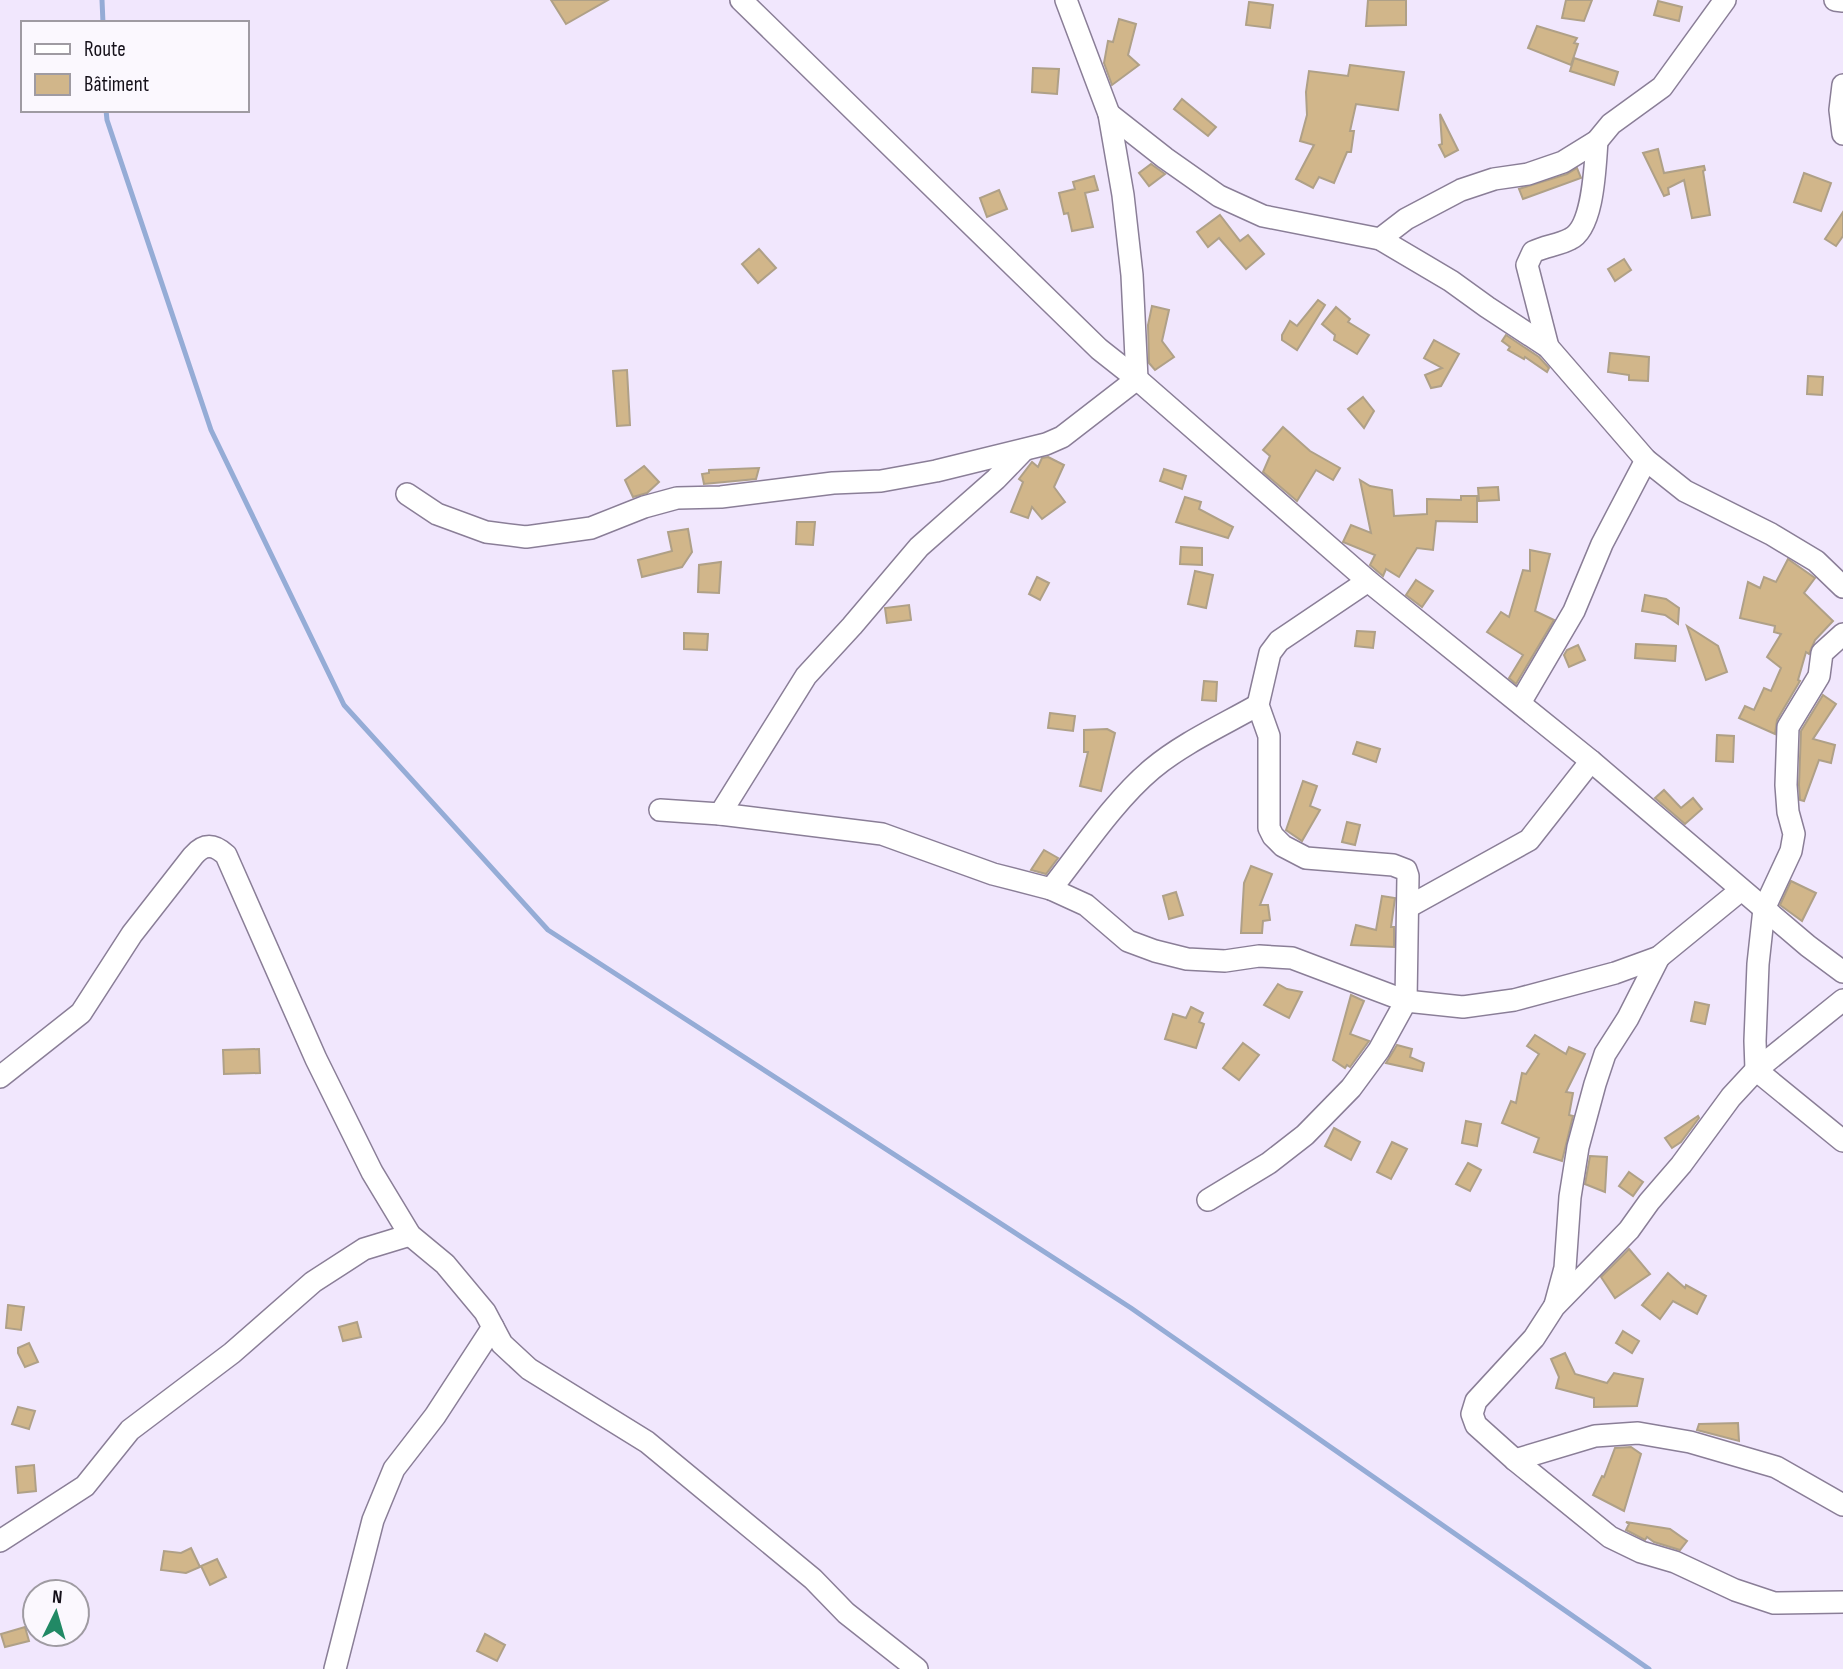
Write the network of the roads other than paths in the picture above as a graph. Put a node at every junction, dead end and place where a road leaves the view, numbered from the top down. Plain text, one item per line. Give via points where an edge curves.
1 (741, 0) edge
2 (1066, 0) edge
3 (1725, 0) edge
4 (1835, 0) edge
5 (1843, 1) edge
6 (1843, 85) edge
7 (1109, 114) junction
8 (1843, 134) edge
9 (1597, 141) junction
10 (1380, 239) junction
11 (1548, 347) junction
12 (1137, 379) junction
13 (1025, 450) junction
14 (1646, 460) junction
15 (407, 494) dead end
16 (1368, 581) junction
17 (1843, 587) edge
18 (1843, 634) edge
19 (1520, 703) junction
20 (1258, 705) junction
21 (1591, 761) junction
22 (660, 810) dead end
23 (720, 814) junction
24 (1051, 889) junction
25 (1741, 890) junction
26 (1408, 907) junction
27 (1764, 909) junction
28 (1659, 957) junction
29 (1843, 972) edge
30 (1843, 1000) edge
31 (1406, 1001) junction
32 (1756, 1070) junction
33 (0, 1077) edge
34 (1843, 1141) edge
35 (1208, 1200) dead end
36 (410, 1235) junction
37 (1554, 1307) junction
38 (493, 1327) junction
39 (1515, 1460) junction
40 (1843, 1504) edge
41 (0, 1541) edge
42 (1843, 1602) edge
43 (914, 1668) edge
44 (335, 1669) edge

1 - 12 street via 1080,331
2 - 7 street
3 - 9 street via 1662,87 1611,124
4 - 5 street
6 - 8 street
7 - 10 street via 1219,196 1263,216
7 - 12 street via 1123,195
9 - 10 street via 1563,162 1461,190 1406,219
9 - 11 street via 1593,187 1580,233 1534,252 1527,265
10 - 11 street
11 - 14 street
12 - 13 street via 1062,438
12 - 16 street
13 - 15 street via 881,481 677,498 591,528 526,537 486,532 437,514
13 - 23 street via 919,547 806,676
14 - 17 street via 1685,491 1816,561
14 - 19 street via 1602,544 1574,611
16 - 19 street
16 - 20 street via 1279,641 1270,653
18 - 27 street via 1822,653 1819,676 1788,727 1786,785 1794,834 1788,859
19 - 21 street
20 - 24 street via 1150,770
20 - 26 street via 1269,736 1269,828 1273,836 1306,858 1393,864 1406,870
21 - 25 street
21 - 26 street via 1529,840
22 - 23 street
23 - 24 street via 882,834 993,874
24 - 31 street via 1086,905 1128,941 1155,951 1225,961 1292,958
25 - 27 street
25 - 28 street
26 - 31 street
27 - 29 street
27 - 32 street
28 - 31 street via 1514,1000 1463,1007
28 - 37 street via 1605,1054 1595,1084 1578,1147 1564,1268
30 - 32 street
31 - 35 street via 1379,1050 1324,1116 1269,1163
32 - 34 street
32 - 37 street via 1629,1230
33 - 36 street via 81,1013 132,934 193,856 208,845 216,846 226,855 316,1059
36 - 38 street via 445,1264
36 - 41 street via 364,1249 313,1282 232,1353 130,1430 85,1486
37 - 39 street via 1534,1338 1476,1401 1472,1414 1476,1425
38 - 43 street via 502,1344 529,1369 647,1442
38 - 44 street via 394,1469 373,1520
39 - 40 street via 1595,1436 1638,1433 1690,1442 1776,1467
39 - 42 street via 1610,1537 1641,1552 1774,1603

